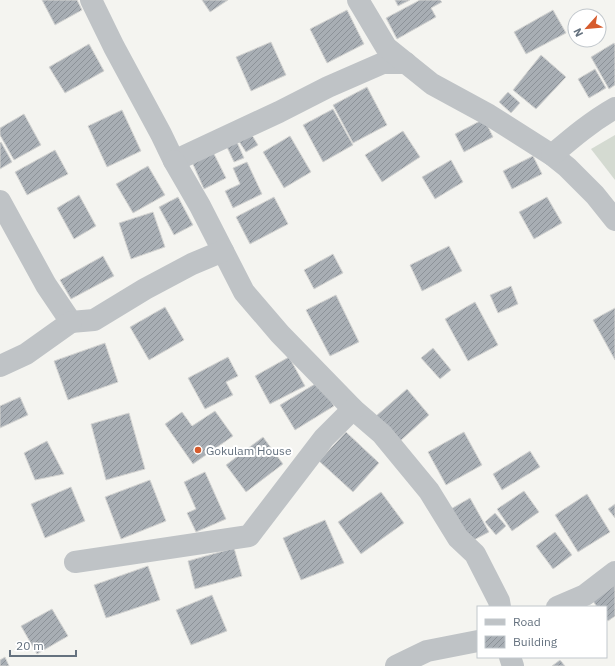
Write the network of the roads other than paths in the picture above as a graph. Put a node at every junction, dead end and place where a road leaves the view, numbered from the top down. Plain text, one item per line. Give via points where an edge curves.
1 (91, 0) edge
2 (358, 0) edge
3 (406, 63) junction
4 (615, 108) edge
5 (552, 156) junction
6 (174, 161) junction
7 (0, 201) edge
8 (615, 220) edge
9 (223, 251) junction
10 (71, 322) junction
11 (0, 366) edge
12 (353, 409) junction
13 (75, 562) dead end
14 (615, 572) edge
15 (500, 606) edge
16 (560, 606) edge
17 (477, 641) edge
18 (396, 666) edge

1 - 6 street
2 - 3 street via 386,47
3 - 5 street via 432,84 489,115
3 - 6 street via 383,63
4 - 5 street
5 - 8 street via 595,195
6 - 9 street
7 - 10 street via 46,285
9 - 10 street via 145,289 94,320
9 - 12 street via 244,292 280,334
10 - 11 street via 26,354
12 - 13 street via 324,438 249,536
12 - 15 street via 382,434 428,490 458,538 475,554
14 - 16 street via 585,596
17 - 18 street via 427,651

